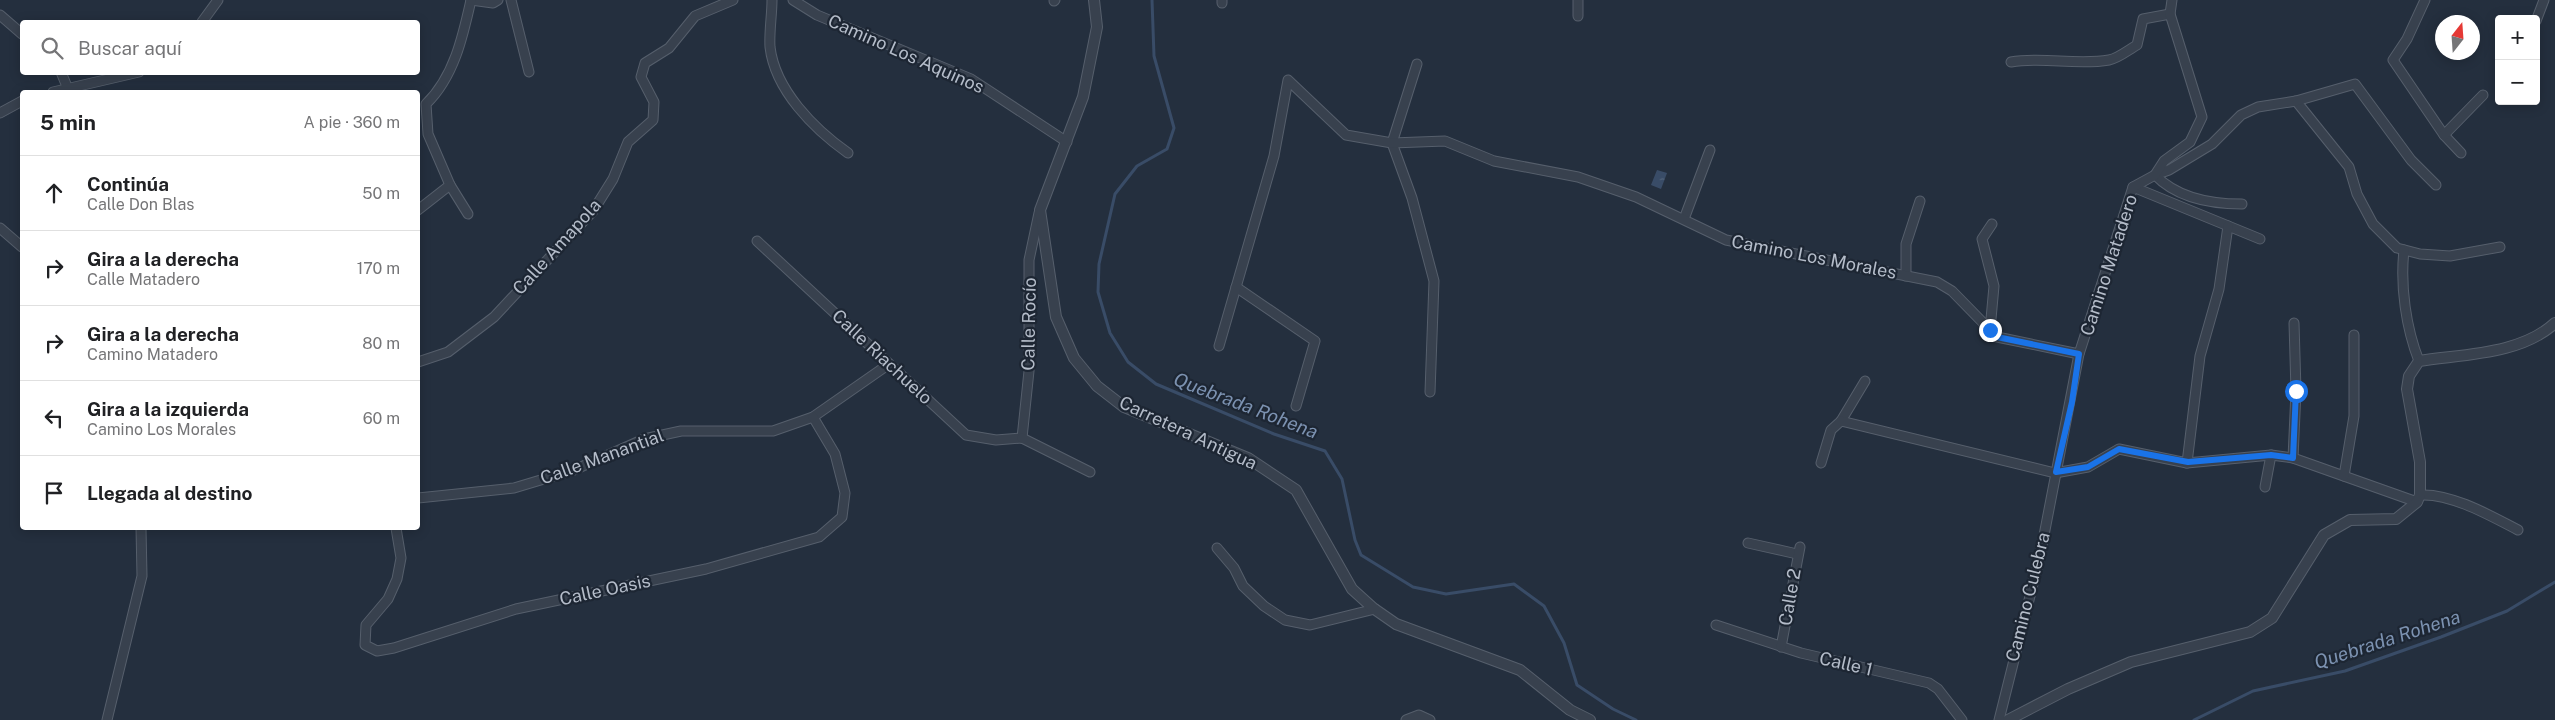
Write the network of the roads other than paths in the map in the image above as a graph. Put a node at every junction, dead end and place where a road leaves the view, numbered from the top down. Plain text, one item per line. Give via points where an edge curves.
1 (218, 0) edge
2 (471, 0) edge
3 (498, 0) edge
4 (511, 0) edge
5 (733, 0) edge
6 (772, 0) edge
7 (793, 0) edge
8 (1094, 0) edge
9 (1578, 0) edge
10 (2172, 0) edge
11 (2425, 0) edge
12 (2544, 0) edge
13 (2170, 14) junction
14 (0, 15) edge
15 (2538, 15) edge
16 (1578, 16) dead end
17 (203, 20) edge
18 (20, 32) edge
19 (2011, 62) dead end
20 (1417, 64) dead end
21 (528, 72) dead end
22 (62, 75) edge
23 (126, 75) edge
24 (68, 89) junction
25 (63, 90) edge
26 (2484, 95) dead end
27 (2296, 101) junction
28 (20, 103) edge
29 (0, 114) edge
30 (2444, 135) junction
31 (1067, 142) junction
32 (1392, 143) junction
33 (1710, 150) dead end
34 (2461, 152) dead end
35 (848, 153) dead end
36 (2155, 175) junction
37 (450, 185) junction
38 (2436, 185) dead end
39 (2134, 187) junction
40 (1920, 201) dead end
41 (2242, 204) dead end
42 (420, 208) edge
43 (1040, 210) junction
44 (468, 214) dead end
45 (1684, 219) junction
46 (1992, 224) dead end
47 (2228, 226) junction
48 (0, 228) edge
49 (2260, 239) dead end
50 (757, 241) dead end
51 (20, 245) edge
52 (2500, 247) dead end
53 (2404, 250) junction
54 (1906, 276) junction
55 (1236, 287) junction
56 (2294, 323) dead end
57 (2555, 323) edge
58 (1990, 330) junction
59 (2354, 335) dead end
60 (1219, 346) dead end
61 (2079, 354) junction
62 (420, 361) edge
63 (2419, 361) junction
64 (889, 364) junction
65 (1865, 381) dead end
66 (1430, 392) dead end
67 (1296, 406) dead end
68 (813, 417) junction
69 (1841, 421) junction
70 (1022, 438) junction
71 (2271, 455) junction
72 (2293, 458) junction
73 (2188, 462) junction
74 (1821, 463) dead end
75 (1090, 472) dead end
76 (2056, 472) junction
77 (2344, 476) junction
78 (2265, 487) dead end
79 (420, 498) edge
80 (2418, 498) junction
81 (141, 530) edge
82 (396, 530) edge
83 (2518, 530) dead end
84 (1748, 542) dead end
85 (1217, 548) dead end
86 (1375, 610) junction
87 (1716, 625) dead end
88 (1780, 648) junction
89 (107, 720) edge
90 (1406, 720) edge
91 (1430, 720) edge
92 (1590, 720) edge
93 (1962, 720) edge
94 (1999, 720) edge
95 (2008, 720) edge

1 - 17 street
2 - 3 street via 493,3
2 - 37 street via 459,51 434,96 426,104 428,134
4 - 21 street
5 - 62 street, Calle Amapola via 695,16 668,48 645,63 641,77 654,102 653,120 628,142 613,179 593,212 494,317 448,352
6 - 35 street via 770,46 776,75 818,130
7 - 31 street, Camino Los Aquinos via 817,15 971,79
8 - 31 street via 1097,27 1084,97
9 - 16 street
10 - 13 street, Camino Matadero
11 - 30 street via 2393,60
12 - 15 street
13 - 19 street via 2144,19 2137,45 2117,57 2079,61 2031,58
13 - 36 street, Camino Matadero via 2202,117 2190,142 2164,160
14 - 18 street
20 - 32 street
22 - 24 street
23 - 24 street
24 - 25 street
26 - 30 street
27 - 36 street via 2258,107 2241,115 2212,144
27 - 38 street via 2355,84 2411,160
27 - 53 street via 2349,167 2357,194 2373,224 2397,248
28 - 29 street
30 - 34 street
31 - 43 street
32 - 45 street, Camino Los Morales via 1445,141 1494,161 1578,177 1636,197
32 - 55 street, Camino Los Morales via 1346,136 1288,80 1274,156
32 - 66 street via 1412,198 1434,281
33 - 45 street
36 - 39 street, Camino Matadero
36 - 41 street via 2164,185 2187,196 2221,204
37 - 42 street
37 - 44 street
39 - 47 street
39 - 61 street, Camino Matadero
40 - 54 street via 1906,244
43 - 70 street, Calle Rocío via 1029,260 1029,371
43 - 86 street, Carretera Antigua via 1056,317 1074,358 1097,386 1124,407 1248,458 1296,490 1352,588
45 - 54 street, Camino Los Morales via 1726,240
46 - 58 street via 1982,239 1994,286
47 - 49 street
47 - 73 street via 2219,289 2200,356
48 - 51 street
50 - 64 street, Calle Riachuelo
52 - 53 street via 2450,256
53 - 63 street via 2402,266 2410,338
54 - 58 street, Camino Los Morales via 1937,282 1952,291
55 - 60 street
55 - 67 street via 1315,341
56 - 72 street via 2296,391
57 - 63 street via 2544,333 2514,346
58 - 61 street, Camino Los Morales via 1997,337
59 - 77 street via 2354,416
61 - 76 street, Camino Matadero
63 - 80 street via 2409,376 2407,389 2420,462
64 - 68 street, Calle Manantial
64 - 70 street, Calle Riachuelo via 966,435 996,440
65 - 69 street
68 - 79 street, Calle Manantial via 773,430 681,431 644,439 574,470 514,488
68 - 82 street, Calle Oasis via 835,454 845,493 842,516 819,538 706,569 516,609 376,651 365,645 366,625 388,599 398,579 401,558
69 - 74 street via 1831,430
69 - 76 street
70 - 75 street
71 - 72 street
71 - 73 street
71 - 78 street
72 - 77 street
73 - 76 street via 2119,449 2088,467
76 - 94 street, Camino Culebra via 2040,556
77 - 80 street
80 - 83 street via 2429,494 2474,508
80 - 95 street via 2396,519 2350,520 2324,535 2272,618 2250,632 2131,662
81 - 89 street via 142,576
84 - 88 street, Calle 2 via 1799,551
85 - 86 street via 1234,568 1243,586 1285,620 1310,625
86 - 92 street, Carretera Antigua via 1396,624 1520,670 1570,710
87 - 88 street, Calle 1
88 - 93 street, Calle 1 via 1929,683 1938,689
90 - 91 street via 1419,716

